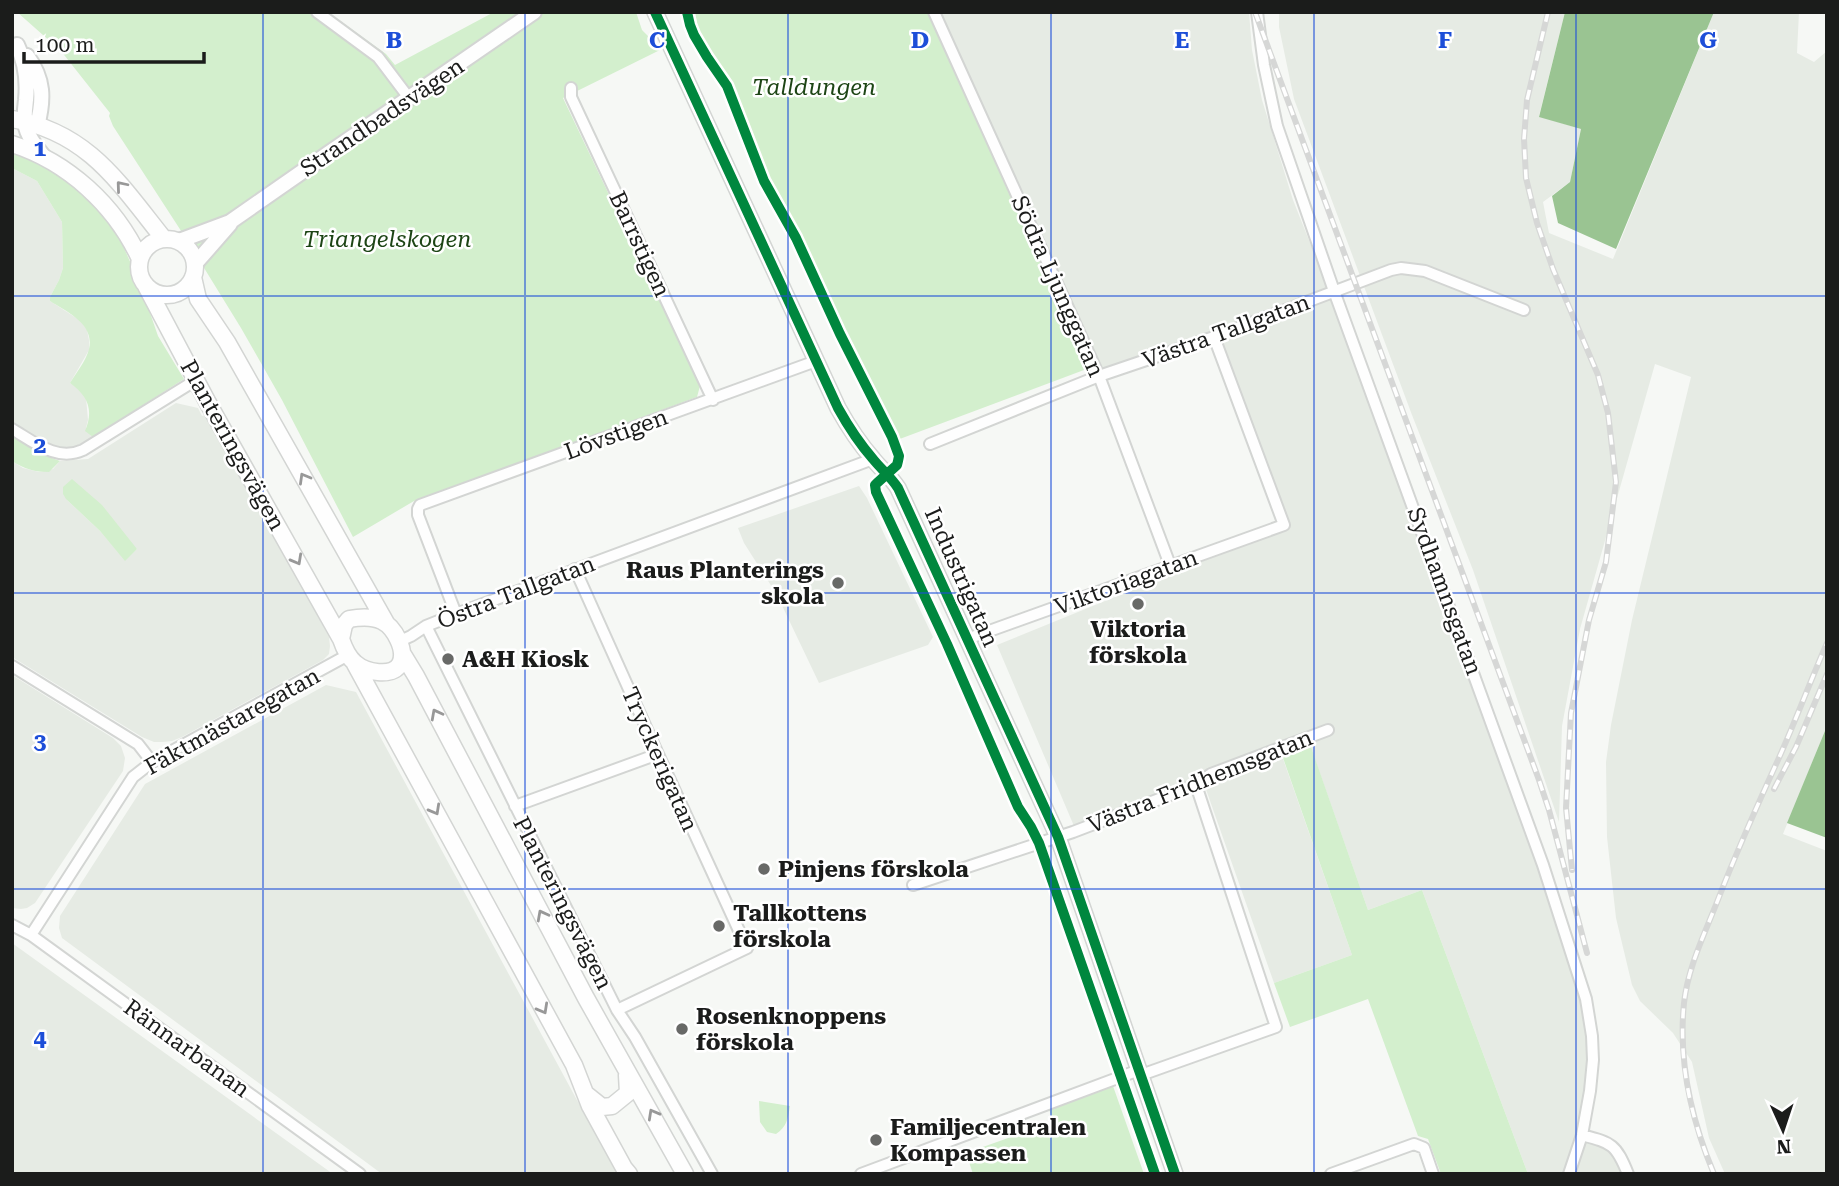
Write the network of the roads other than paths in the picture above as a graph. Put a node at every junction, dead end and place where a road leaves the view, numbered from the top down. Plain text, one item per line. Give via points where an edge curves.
1 (317, 12) edge
2 (534, 12) edge
3 (934, 12) edge
4 (1257, 12) edge
5 (658, 15) edge
6 (14, 42) edge
7 (571, 88) dead end
8 (409, 98) junction
9 (23, 126) edge
10 (12, 144) edge
11 (44, 157) junction
12 (230, 222) junction
13 (171, 240) junction
14 (140, 259) junction
15 (194, 271) junction
16 (146, 286) junction
17 (1334, 291) junction
18 (1524, 310) dead end
19 (1214, 337) junction
20 (816, 361) junction
21 (1099, 376) junction
22 (196, 380) junction
23 (713, 400) junction
24 (12, 429) edge
25 (930, 444) dead end
26 (873, 459) junction
27 (1171, 565) junction
28 (575, 569) junction
29 (456, 614) junction
30 (386, 623) junction
31 (426, 626) junction
32 (341, 639) junction
33 (967, 639) junction
34 (400, 647) junction
35 (352, 659) junction
36 (12, 666) edge
37 (1328, 730) dead end
38 (658, 754) junction
39 (152, 762) junction
40 (1196, 785) junction
41 (515, 806) junction
42 (1058, 837) junction
43 (913, 885) dead end
44 (12, 925) edge
45 (32, 935) junction
46 (617, 1010) junction
47 (622, 1064) junction
48 (1140, 1073) junction
49 (585, 1093) junction
50 (1582, 1136) junction
51 (359, 1174) edge
52 (629, 1174) edge
53 (685, 1174) edge
54 (712, 1174) edge
55 (860, 1174) edge
56 (1175, 1174) edge
57 (1331, 1174) edge
58 (1433, 1174) edge
59 (1569, 1174) edge
60 (1628, 1174) edge

1 - 8 street via 378,57
2 - 8 street, Strandbadsvägen
3 - 21 street, Södra Ljunggatan
4 - 17 street, Sydhamnsgatan via 1277,126
5 - 20 street, Industrigatan
6 - 9 street via 33,63 42,105
7 - 23 street, Barrstigen via 571,97
8 - 12 street, Strandbadsvägen
9 - 11 street
13 -> 9 main road via 99,160 71,140
10 - 11 main road
11 - 14 main road via 96,195
12 - 13 street, Strandbadsvägen
12 - 15 street, Strandbadsvägen
13 - 14 main road via 152,243
13 - 15 main road via 188,248
14 - 16 main road via 140,276
15 - 16 main road via 188,285 174,294
30 -> 15 main road, Planteringsvägen via 227,342 198,299
16 - 22 main road, Planteringsvägen
17 - 18 street, Västra Tallgatan via 1391,270 1410,269
17 - 19 street, Västra Tallgatan
17 - 50 street, Sydhamnsgatan via 1544,865 1586,999 1593,1060
19 - 21 street, Västra Tallgatan
19 - 27 street, Viktoriagatan via 1284,525
20 - 23 street, Lövstigen
20 - 26 street, Industrigatan via 849,428
21 - 25 street, Västra Tallgatan
21 - 27 street, Södra Ljunggatan
22 - 24 street via 72,454 50,451
22 -> 32 main road, Planteringsvägen
23 - 29 street, Lövstigen via 420,505 418,515
26 - 28 street, Östra Tallgatan
26 - 33 street, Industrigatan via 898,488
27 - 33 street, Viktoriagatan
28 - 29 street, Östra Tallgatan
28 - 38 street, Tryckerigatan
29 - 31 street, Östra Tallgatan
30 - 32 main road via 373,618 349,619
30 - 34 main road
31 - 34 street, Östra Tallgatan
31 - 41 street, Planteringsvägen
32 - 35 main road
33 - 42 street, Industrigatan
34 - 35 main road via 400,664 392,670 378,672
47 -> 34 main road, Planteringsvägen
35 - 39 street, Fäktmästaregatan
35 -> 49 main road via 574,1065
36 - 39 street via 138,744
37 - 40 street, Västra Fridhemsgatan via 1211,774
38 - 41 street
38 - 46 street, Tryckerigatan via 747,948
39 - 45 street, Fäktmästaregatan via 133,777
40 - 42 street, Västra Fridhemsgatan
40 - 48 street via 1276,1027
41 - 46 street, Planteringsvägen
42 - 43 street, Västra Fridhemsgatan
42 - 48 street, Industrigatan
44 - 45 street, Rännarbanan
45 - 51 street, Rännarbanan
46 - 54 street, Planteringsvägen
47 - 49 main road via 629,1084 627,1096 607,1107
53 -> 47 main road, Planteringsvägen
48 - 55 street
48 - 56 street, Industrigatan
49 - 52 main road
50 - 59 street, Sydhamnsgatan
50 - 60 street via 1615,1147
57 - 58 street via 1411,1145 1424,1148

